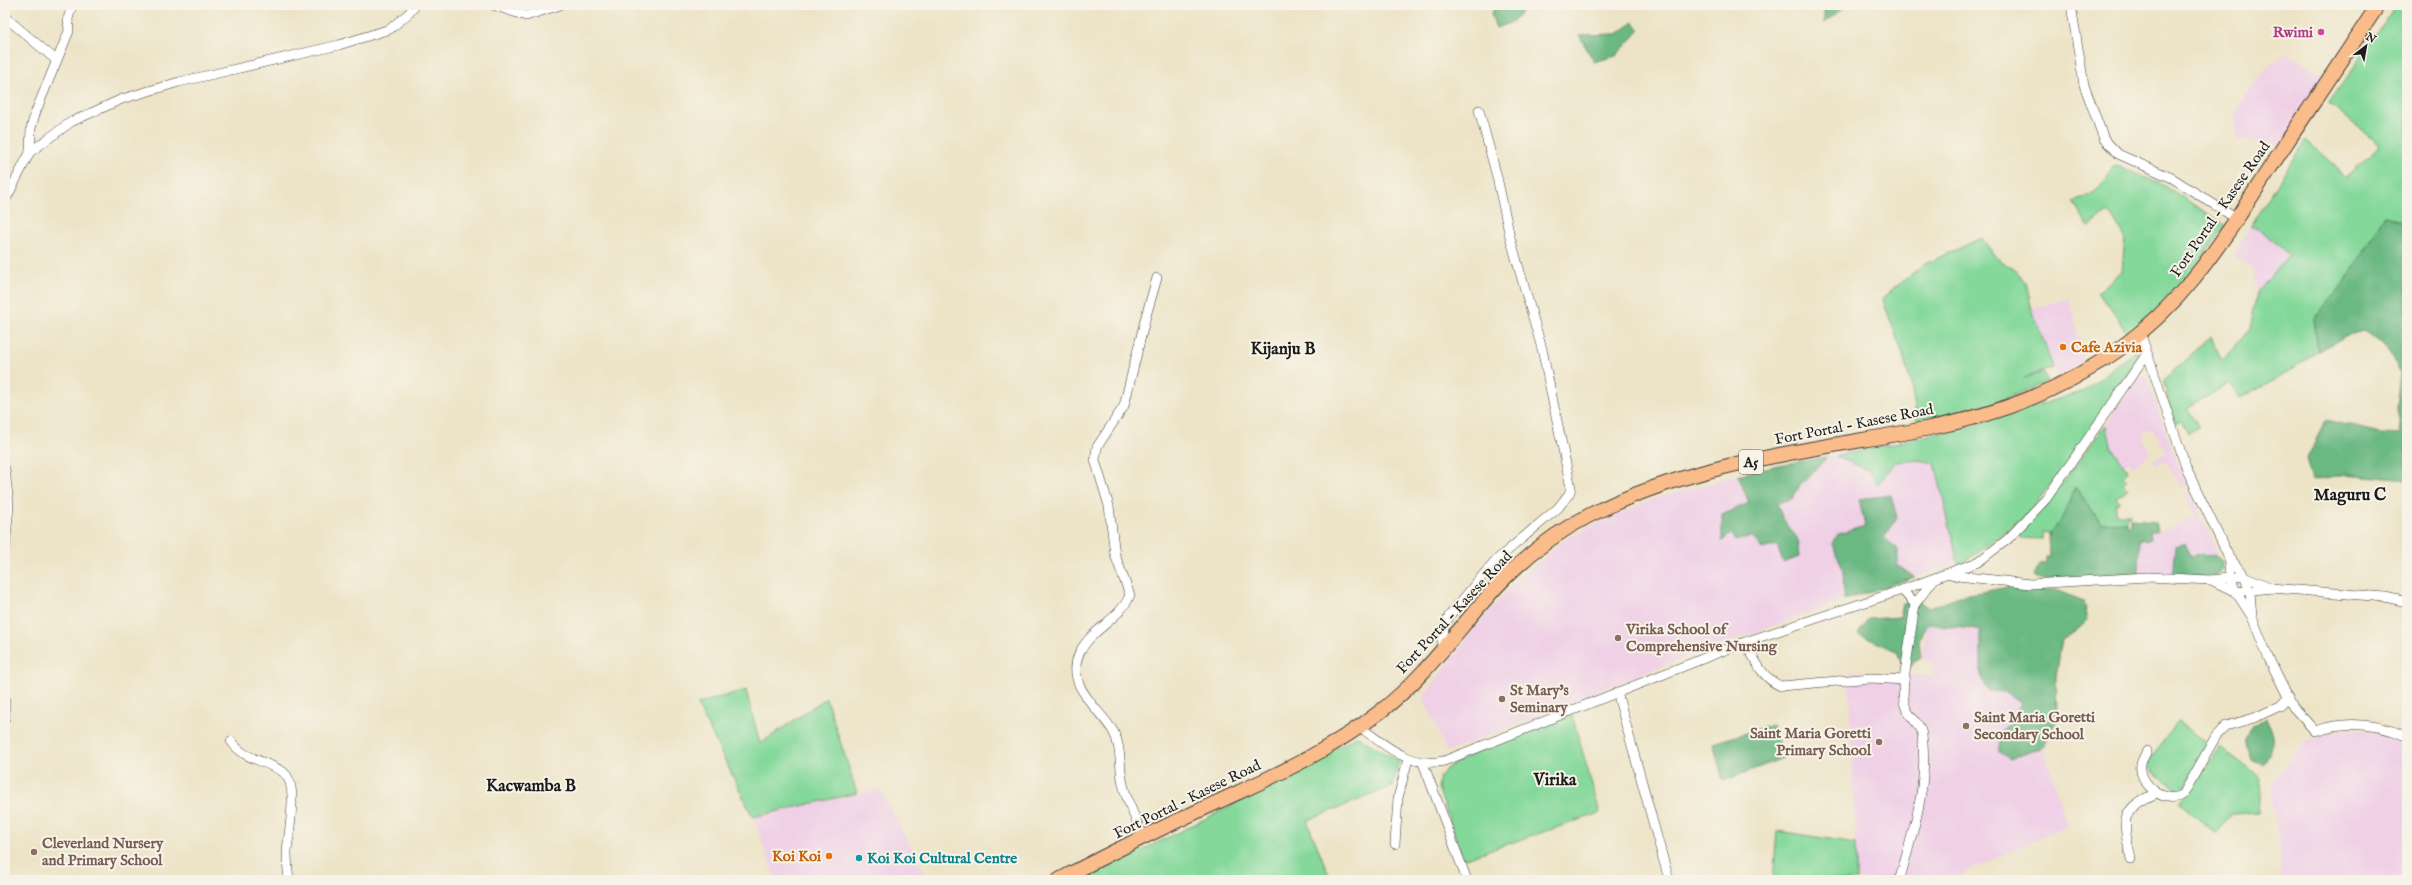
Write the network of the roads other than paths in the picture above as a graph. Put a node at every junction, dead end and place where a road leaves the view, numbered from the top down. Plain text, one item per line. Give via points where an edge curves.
1 (72, 5) edge
2 (416, 5) edge
3 (493, 5) edge
4 (560, 5) edge
5 (2071, 5) edge
6 (2378, 5) edge
7 (5, 17) edge
8 (56, 60) junction
9 (1479, 110) dead end
10 (30, 152) junction
11 (5, 201) edge
12 (2237, 219) junction
13 (1157, 278) dead end
14 (2140, 332) junction
15 (2146, 355) junction
16 (5, 469) edge
17 (5, 548) edge
18 (2228, 555) junction
19 (1947, 573) junction
20 (2230, 576) junction
21 (2244, 576) junction
22 (1936, 578) junction
23 (2211, 580) junction
24 (2272, 588) junction
25 (1902, 590) junction
26 (2236, 592) junction
27 (2250, 592) junction
28 (2407, 602) edge
29 (1915, 604) junction
30 (2252, 618) junction
31 (1745, 642) junction
32 (1441, 654) junction
33 (1904, 680) junction
34 (1617, 692) junction
35 (2289, 697) junction
36 (5, 700) edge
37 (5, 718) edge
38 (1360, 727) junction
39 (2407, 736) edge
40 (231, 741) dead end
41 (2147, 751) dead end
42 (1408, 759) junction
43 (1423, 763) junction
44 (2158, 793) junction
45 (1144, 838) junction
46 (1395, 844) dead end
47 (2131, 860) dead end
48 (1900, 878) dead end
49 (289, 880) edge
50 (1059, 880) edge
51 (1467, 880) edge
52 (1669, 880) edge

1 - 8 street via 68,19 69,31
2 - 10 street via 390,29 339,45 179,82 122,99 71,122
3 - 4 street via 526,16
5 - 12 street via 2084,85 2104,139 2118,154 2172,178
6 - 12 highway, Fort Portal - Kasese Road / A5
7 - 8 street
8 - 10 street via 31,128
9 - 32 street via 1510,237 1542,349 1571,488 1558,508 1494,562 1449,616 1444,628
10 - 11 street
12 - 14 highway, Fort Portal - Kasese Road / A5 via 2192,281
13 - 45 street via 1124,406 1097,447 1095,460 1109,506 1115,555 1130,595 1127,604 1092,634 1078,656 1076,667 1082,692 1117,740 1126,795
14 - 15 street
14 - 32 highway, Fort Portal - Kasese Road / A5 via 2074,379 2055,389 1991,413 1929,428 1720,468 1625,499 1554,536 1529,556 1484,600
15 - 18 street via 2182,458
15 - 19 street via 2046,499 2008,539 1978,562
16 - 17 street via 9,506
18 - 20 street
18 - 21 street
19 - 22 street
19 - 23 street via 2030,584 2147,577
20 - 21 street
20 - 23 street
20 - 26 street
21 - 24 street
21 - 27 street
22 - 25 street
22 - 29 street
23 - 26 street
24 - 27 street
24 - 28 street via 2357,594
25 - 29 street
25 - 31 street
26 - 27 street
26 - 30 street
27 - 30 street
29 - 33 street
30 - 35 street via 2268,657
31 - 33 street via 1764,676 1781,686 1871,678
31 - 34 street
32 - 38 highway, Fort Portal - Kasese Road / A5 via 1406,689
33 - 48 street via 1904,702 1922,732 1924,753 1916,822
34 - 43 street via 1444,761
34 - 52 street
35 - 39 street via 2293,707 2314,730 2332,725 2358,723
35 - 44 street via 2280,706 2254,718 2226,726 2216,736 2184,793 2179,797 2168,798
36 - 37 street
38 - 42 street
38 - 45 highway, Fort Portal - Kasese Road / A5 via 1310,757
40 - 49 street via 241,753 283,772 290,780 292,791 287,853
41 - 44 street via 2140,765 2142,775
42 - 43 street
42 - 46 street via 1398,798
43 - 51 street
44 - 47 street via 2139,800 2127,818 2125,830
45 - 50 highway, Fort Portal - Kasese Road / A5

